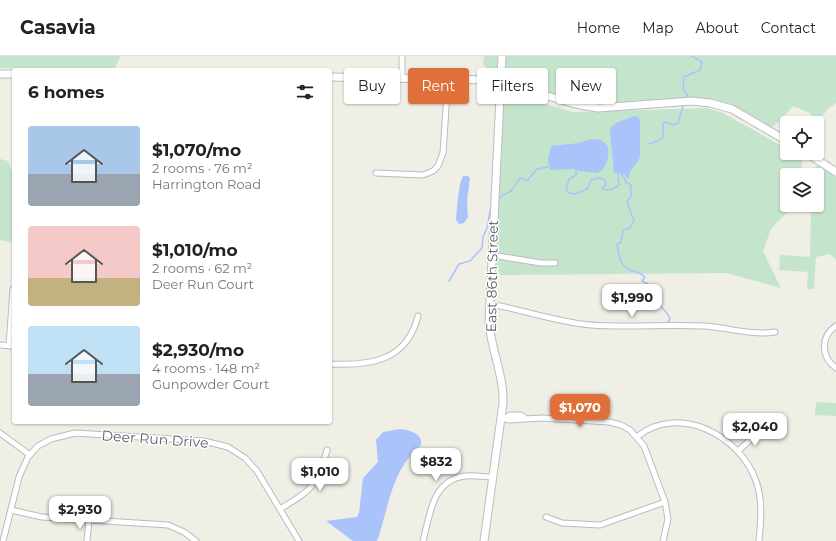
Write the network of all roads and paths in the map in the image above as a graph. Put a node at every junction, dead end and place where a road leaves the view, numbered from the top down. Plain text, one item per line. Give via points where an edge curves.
1 (402, 56) edge
2 (502, 56) edge
3 (502, 68) edge
4 (0, 74) edge
5 (12, 74) edge
6 (332, 77) edge
7 (402, 78) junction
8 (408, 78) edge
9 (548, 96) edge
10 (446, 104) edge
11 (500, 104) edge
12 (780, 137) edge
13 (818, 160) edge
14 (836, 172) edge
15 (376, 173) dead end
16 (492, 255) junction
17 (555, 263) dead end
18 (490, 304) junction
19 (418, 316) dead end
20 (836, 326) edge
21 (775, 332) dead end
22 (0, 345) edge
23 (12, 346) edge
24 (332, 364) edge
25 (836, 368) edge
26 (503, 418) junction
27 (761, 430) dead end
28 (0, 433) edge
29 (638, 436) junction
30 (327, 450) dead end
31 (738, 451) junction
32 (30, 455) junction
33 (493, 478) junction
34 (665, 502) junction
35 (280, 509) junction
36 (11, 510) junction
37 (546, 517) dead end
38 (89, 520) junction
39 (3, 541) edge
40 (88, 541) edge
41 (196, 541) edge
42 (299, 541) edge
43 (423, 541) edge
44 (484, 541) edge
45 (663, 541) edge
46 (759, 541) edge

1 - 7 street
2 - 3 street, East 86th Street
4 - 5 street
6 - 7 street
7 - 8 street
9 - 12 street via 590,107 615,108 695,101 712,103 732,109
10 - 15 street via 443,153 438,166 423,175
11 - 16 street, East 86th Street
13 - 14 street
16 - 17 street
16 - 18 street, East 86th Street
18 - 21 street via 554,320 586,324 625,327 703,326
18 - 26 street, East 86th Street via 491,337 503,386
19 - 24 street via 416,326 407,340 388,356 362,364
20 - 25 street via 827,335 824,346 828,360
22 - 23 street
26 - 29 street via 510,415 609,422 624,426
26 - 33 street, East 86th Street
27 - 31 street
28 - 32 street
29 - 31 street via 658,425 685,424 711,431
29 - 34 street
30 - 35 street via 312,488
31 - 46 street via 751,469 759,492
32 - 35 street, Deer Run Drive via 38,446 51,439 72,434 214,443 233,449 249,461
32 - 36 street, Deer Run Drive via 20,472
33 - 43 street via 463,476 445,484 434,498
33 - 44 street, East 86th Street
34 - 37 street via 600,525 565,524
34 - 45 street via 668,519
35 - 42 street, Deer Run Drive
36 - 38 street via 42,517
36 - 39 street, Deer Run Drive
38 - 40 street
38 - 41 street via 168,525

